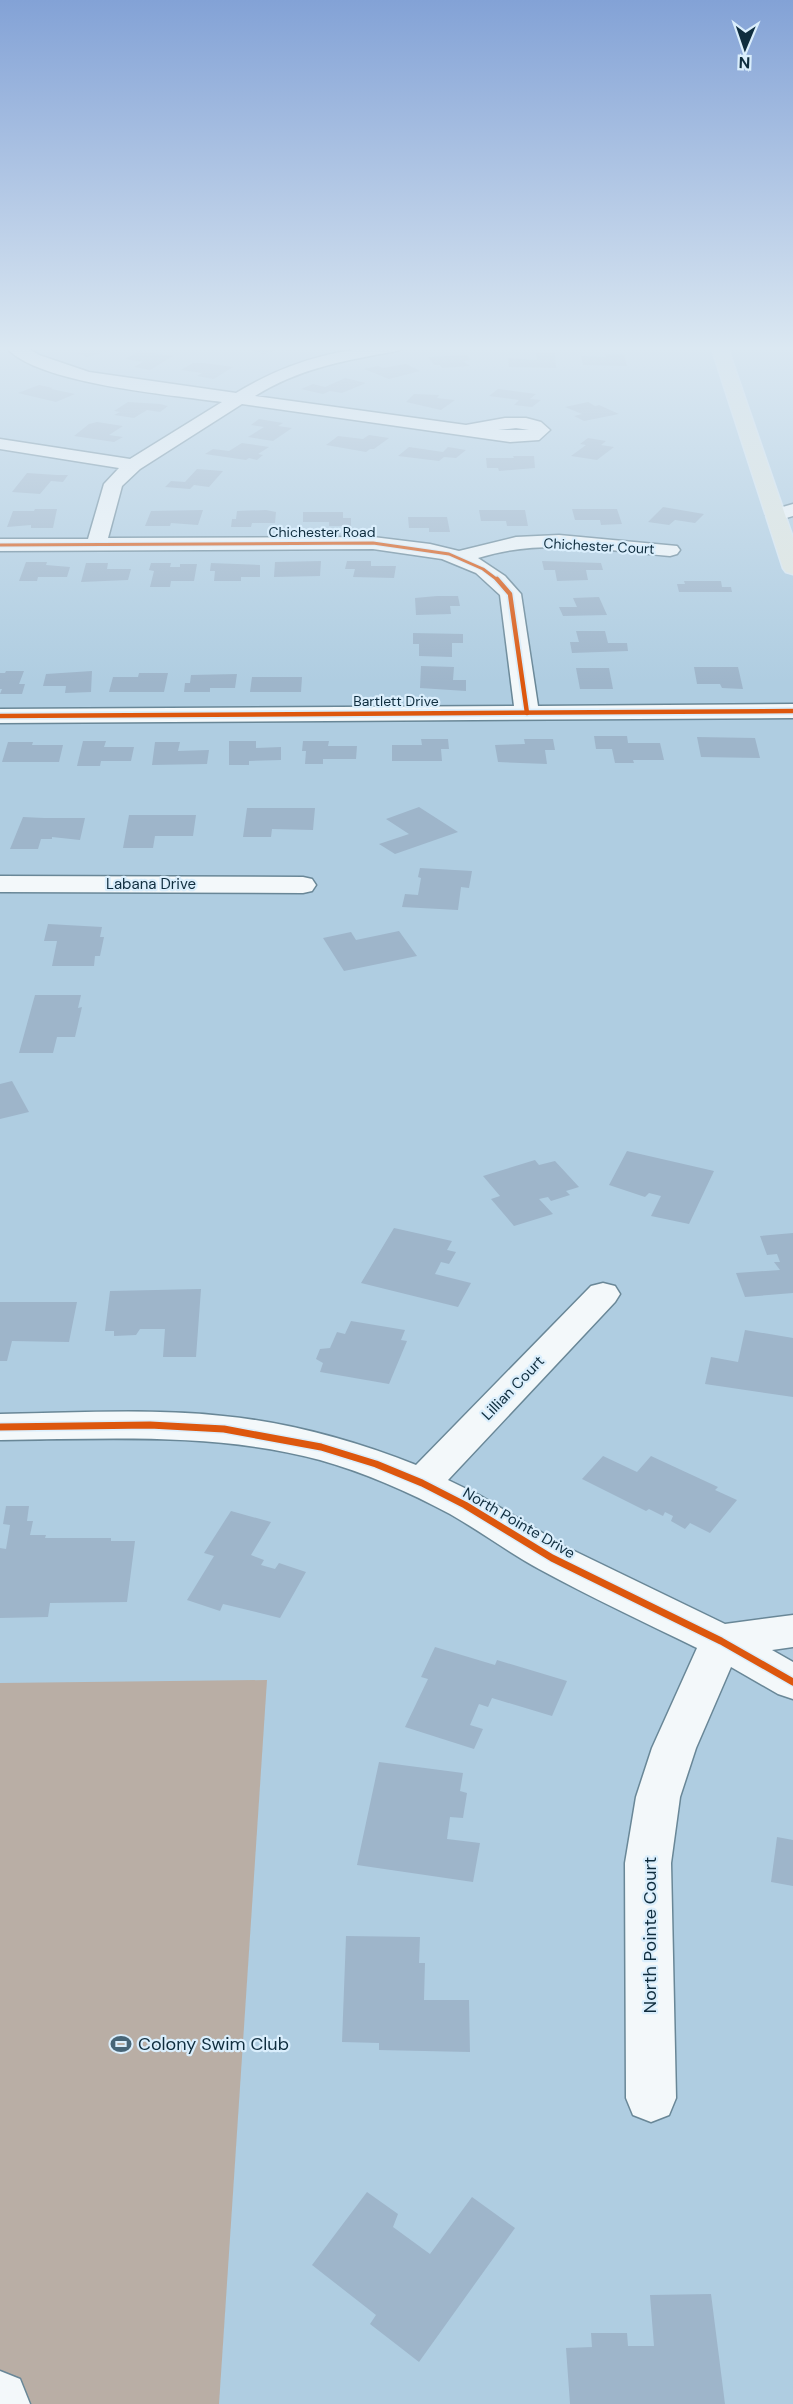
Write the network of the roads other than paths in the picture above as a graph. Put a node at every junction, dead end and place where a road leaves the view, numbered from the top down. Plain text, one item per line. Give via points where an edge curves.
1 (90, 458) edge
2 (144, 458) edge
3 (764, 458) edge
4 (133, 465) junction
5 (787, 514) edge
6 (0, 544) edge
7 (96, 544) junction
8 (670, 550) dead end
9 (458, 558) junction
10 (793, 568) edge
11 (793, 711) edge
12 (527, 713) junction
13 (0, 716) edge
14 (0, 884) edge
15 (303, 885) dead end
16 (603, 1294) dead end
17 (0, 1427) edge
18 (422, 1483) junction
19 (793, 1631) edge
20 (721, 1641) junction
21 (793, 1682) edge
22 (651, 2098) dead end
23 (0, 2399) edge
24 (2, 2404) edge

1 - 4 street
2 - 4 street
3 - 5 main road
4 - 7 street via 113,484
5 - 10 main road
6 - 7 street, Chichester Road
7 - 9 street, Chichester Road via 373,543
8 - 9 street, Chichester Court via 569,541 494,547
9 - 12 street, Chichester Road via 490,573 510,594
11 - 12 street, Bartlett Drive
12 - 13 street, Bartlett Drive
14 - 15 street, Labana Drive
16 - 18 street, Lillian Court
17 - 18 street, North Pointe Drive via 150,1425 224,1429 321,1447
18 - 20 street, North Pointe Drive via 552,1558
19 - 20 street
20 - 21 street, North Pointe Drive
20 - 22 street, North Pointe Court via 674,1748 658,1797 648,1863
23 - 24 street

